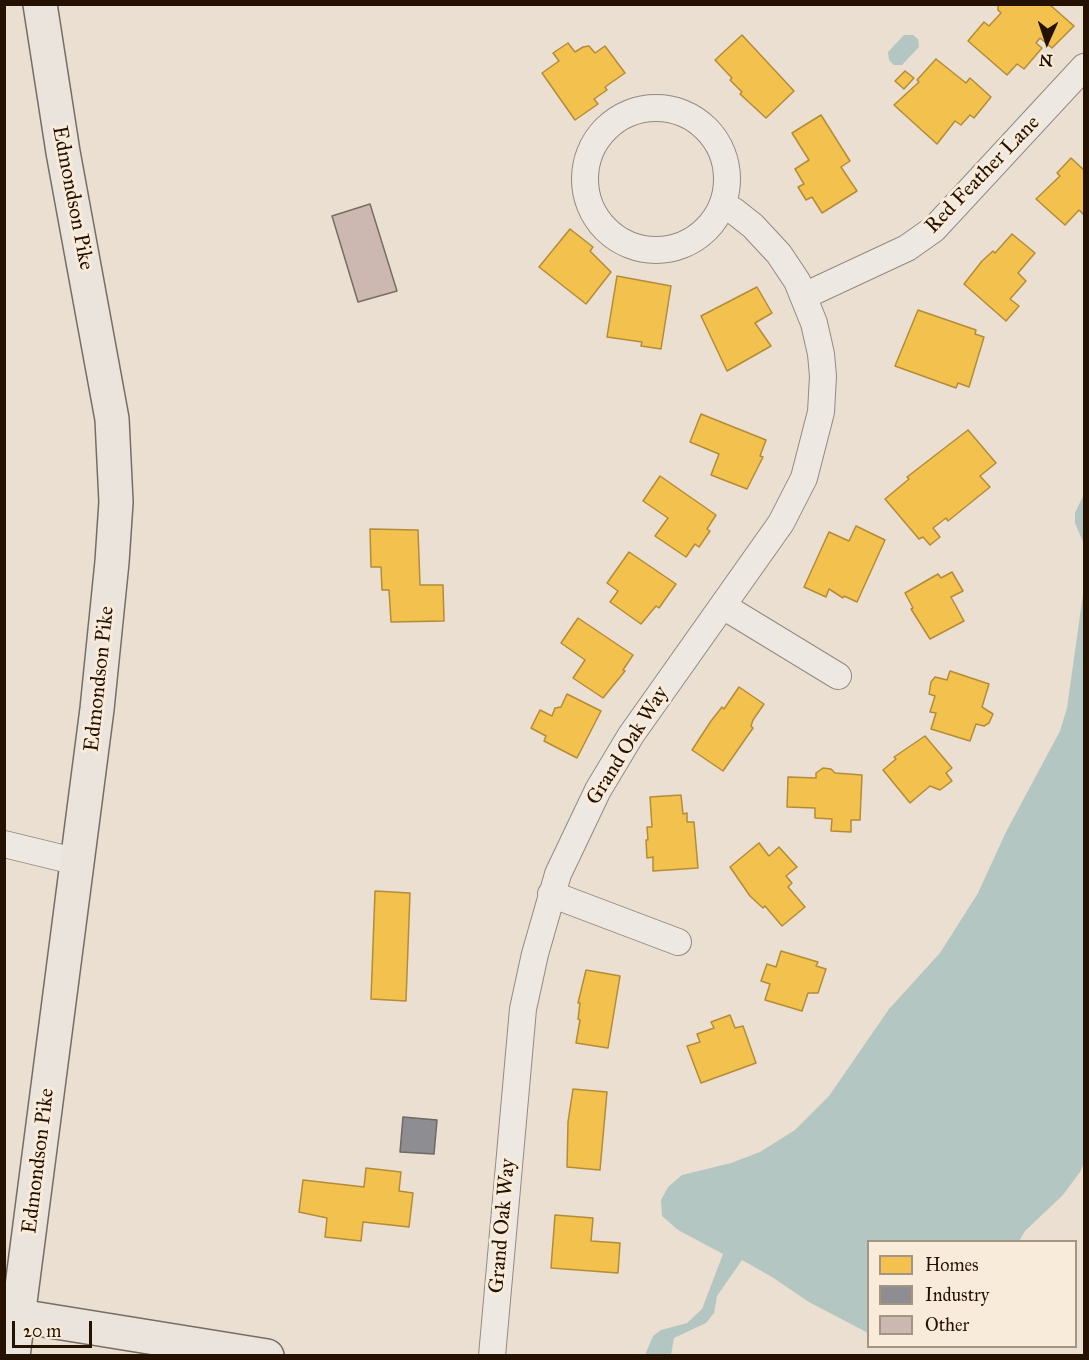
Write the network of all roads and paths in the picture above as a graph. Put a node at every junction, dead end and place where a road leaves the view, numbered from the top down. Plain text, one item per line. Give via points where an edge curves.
1 (40, 4) edge
2 (1084, 67) edge
3 (722, 205) junction
4 (804, 296) junction
5 (723, 606) junction
6 (838, 676) dead end
7 (4, 844) edge
8 (78, 862) junction
9 (551, 894) junction
10 (678, 942) dead end
11 (19, 1316) junction
12 (13, 1356) edge
13 (267, 1356) edge
14 (492, 1356) edge

1 - 8 main road, Edmondson Pike via 115,454 112,562
2 - 4 street, Red Feather Lane via 934,229 907,248
3 - 3 street via 693,240 671,249 635,247 607,231 593,213 585,189 588,158 599,137 621,118 654,109 682,114 704,128 719,146 727,178
3 - 4 street, Grand Oak Way via 746,219 773,247
4 - 5 street, Grand Oak Way via 823,370 821,412 812,450 800,488 782,523
5 - 6 street
5 - 9 street, Grand Oak Way via 642,719 604,780
7 - 8 street
8 - 11 main road, Edmondson Pike
9 - 10 street
9 - 14 street, Grand Oak Way via 524,1009
11 - 12 main road, Edmondson Pike
11 - 13 main road

